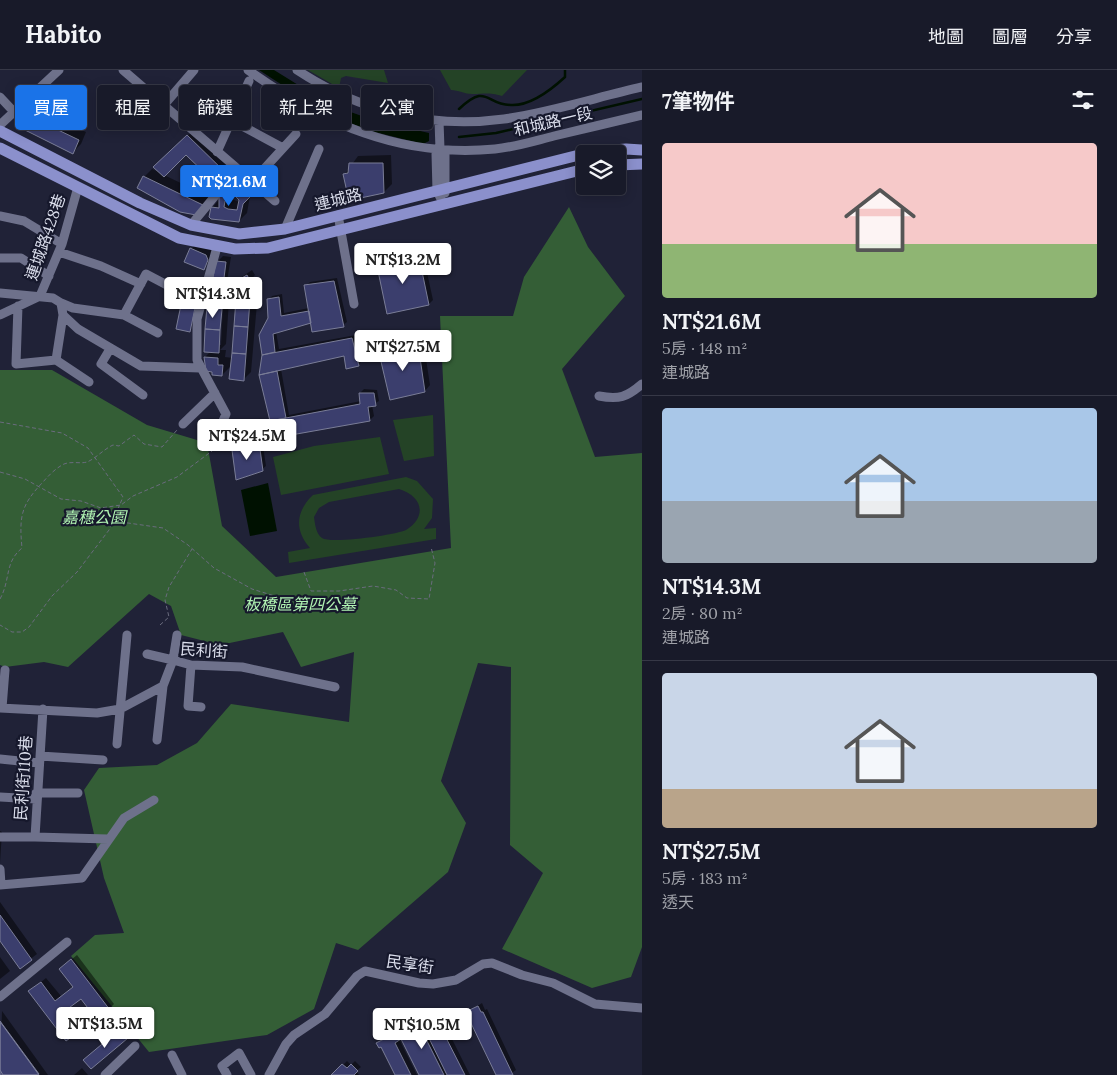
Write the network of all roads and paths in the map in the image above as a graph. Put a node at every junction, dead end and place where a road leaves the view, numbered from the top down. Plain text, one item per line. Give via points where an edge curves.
1 (124, 70) edge
2 (194, 70) edge
3 (248, 70) edge
4 (298, 70) edge
5 (57, 71) edge
6 (248, 80) dead end
7 (43, 85) edge
8 (141, 85) edge
9 (246, 85) edge
10 (642, 87) edge
11 (0, 97) edge
12 (169, 99) edge
13 (169, 109) edge
14 (15, 112) joint
15 (642, 114) edge
16 (439, 121) junction
17 (0, 125) edge
18 (227, 130) edge
19 (250, 130) edge
20 (0, 131) edge
21 (296, 134) dead end
22 (0, 148) edge
23 (283, 148) junction
24 (319, 149) dead end
25 (440, 149) junction
26 (642, 150) edge
27 (217, 152) junction
28 (642, 164) edge
29 (626, 165) edge
30 (576, 171) edge
31 (241, 172) junction
32 (252, 182) junction
33 (78, 187) junction
34 (441, 190) junction
35 (275, 201) dead end
36 (443, 203) junction
37 (0, 216) edge
38 (338, 216) junction
39 (191, 225) junction
40 (285, 229) junction
41 (340, 230) junction
42 (217, 247) junction
43 (60, 248) junction
44 (0, 258) edge
45 (49, 276) junction
46 (141, 284) junction
47 (0, 294) edge
48 (40, 296) junction
49 (201, 302) junction
50 (61, 303) junction
51 (354, 304) dead end
52 (18, 306) junction
53 (0, 315) edge
54 (63, 315) junction
55 (124, 315) junction
56 (158, 333) dead end
57 (110, 349) junction
58 (56, 360) junction
59 (200, 368) junction
60 (89, 382) dead end
61 (642, 384) edge
62 (215, 393) junction
63 (143, 395) dead end
64 (599, 396) dead end
65 (0, 422) edge
66 (183, 424) joint
67 (215, 439) joint
68 (94, 456) junction
69 (0, 472) edge
70 (40, 486) junction
71 (121, 505) junction
72 (114, 521) junction
73 (431, 547) dead end
74 (192, 549) junction
75 (304, 572) dead end
76 (0, 599) edge
77 (307, 606) dead end
78 (0, 625) edge
79 (160, 625) dead end
80 (127, 635) dead end
81 (177, 635) dead end
82 (147, 654) dead end
83 (173, 660) junction
84 (191, 665) junction
85 (5, 670) dead end
86 (164, 686) junction
87 (335, 687) dead end
88 (201, 707) dead end
89 (1, 708) edge
90 (44, 709) junction
91 (120, 709) junction
92 (157, 740) dead end
93 (117, 744) dead end
94 (0, 759) edge
95 (39, 759) junction
96 (104, 760) dead end
97 (78, 793) dead end
98 (36, 796) junction
99 (0, 797) edge
100 (154, 800) dead end
101 (35, 836) junction
102 (0, 837) edge
103 (108, 839) junction
104 (0, 869) edge
105 (0, 885) edge
106 (66, 942) dead end
107 (0, 997) edge
108 (642, 1008) edge
109 (135, 1046) dead end
110 (172, 1055) dead end
111 (105, 1075) edge
112 (182, 1075) edge
113 (227, 1075) edge
114 (251, 1075) edge
115 (269, 1075) edge

1 - 8 street
2 - 12 street
3 - 25 street, 和城路一段 via 328,120 389,141
4 - 16 street, 和城路一段 via 361,104 410,118
5 - 7 street
6 - 9 street
10 - 16 street, 和城路一段 via 505,119
11 - 14 street
13 - 27 street
14 - 17 street
15 - 25 street, 和城路一段 via 513,146
16 - 25 street
18 - 27 street
19 - 23 street
20 - 39 main road, 連城路 via 140,203
21 - 23 street
22 - 33 main road, 連城路
23 - 32 street
24 - 40 street
25 - 34 street via 445,155
26 - 34 main road, 連城路 via 591,152
27 - 31 street
28 - 29 main road
30 - 36 main road, 連城路
31 - 32 street
31 - 39 street via 224,185
32 - 35 street
33 - 42 main road, 連城路 via 179,238
33 - 43 street, 連城路428巷
34 - 36 street
34 - 38 main road, 連城路
36 - 41 main road, 連城路
37 - 43 street via 24,220
38 - 40 main road, 連城路
38 - 41 street
39 - 40 main road, 連城路 via 239,234
41 - 42 main road, 連城路 via 268,248
41 - 51 street
42 - 49 street
43 - 45 street, 連城路428巷
43 - 46 street
44 - 45 street via 21,258
45 - 48 street, 連城路428巷
46 - 49 street via 146,274
46 - 55 street
47 - 48 street
48 - 50 street via 54,298
48 - 52 street
49 - 59 street via 197,319 197,360
50 - 54 street
50 - 55 street via 73,308
52 - 53 street
52 - 58 street via 16,364
54 - 57 street via 78,329
54 - 58 street
55 - 56 street
57 - 59 street via 141,366
57 - 63 street via 101,364
58 - 60 street
59 - 62 street
61 - 64 street via 626,397
62 - 66 street
62 - 67 street via 226,414
65 - 68 path via 62,433 88,448
66 - 68 path via 162,447 144,444 134,435 119,446 113,445
67 - 71 path via 212,451 177,477 133,496
68 - 70 path via 86,462 62,465
68 - 71 path via 123,497
69 - 70 path
70 - 71 path via 61,499 101,508
70 - 76 path via 29,496 22,512 22,548 12,556
71 - 72 path
72 - 74 path via 163,528
72 - 78 path via 77,572 52,596 29,627 22,632 12,632
73 - 75 path via 435,563 429,599 407,598 396,590 373,586 311,591
74 - 77 path via 214,568 252,589
74 - 79 path via 169,587 165,600 169,617
80 - 91 street
81 - 83 street
82 - 83 street
83 - 84 street, 民利街
83 - 86 street, 民利街
84 - 87 street, 民利街 via 242,668
84 - 88 street via 188,706
85 - 89 street
86 - 91 street
86 - 92 street, 民利街
89 - 90 street
90 - 91 street via 97,712
90 - 95 street, 民利街110巷
91 - 93 street
94 - 95 street
95 - 96 street
95 - 98 street, 民利街110巷
97 - 98 street
98 - 99 street
98 - 101 street, 民利街110巷
100 - 103 street via 124,818
101 - 102 street
101 - 103 street, 民利街110巷
103 - 105 street via 82,878
104 - 105 street
106 - 107 street
108 - 115 street, 民享街 via 595,1004 554,983 492,963 483,964 456,980 433,984 365,971 325,1014 294,1035
109 - 111 street
110 - 112 street
113 - 114 street via 222,1066 239,1053

